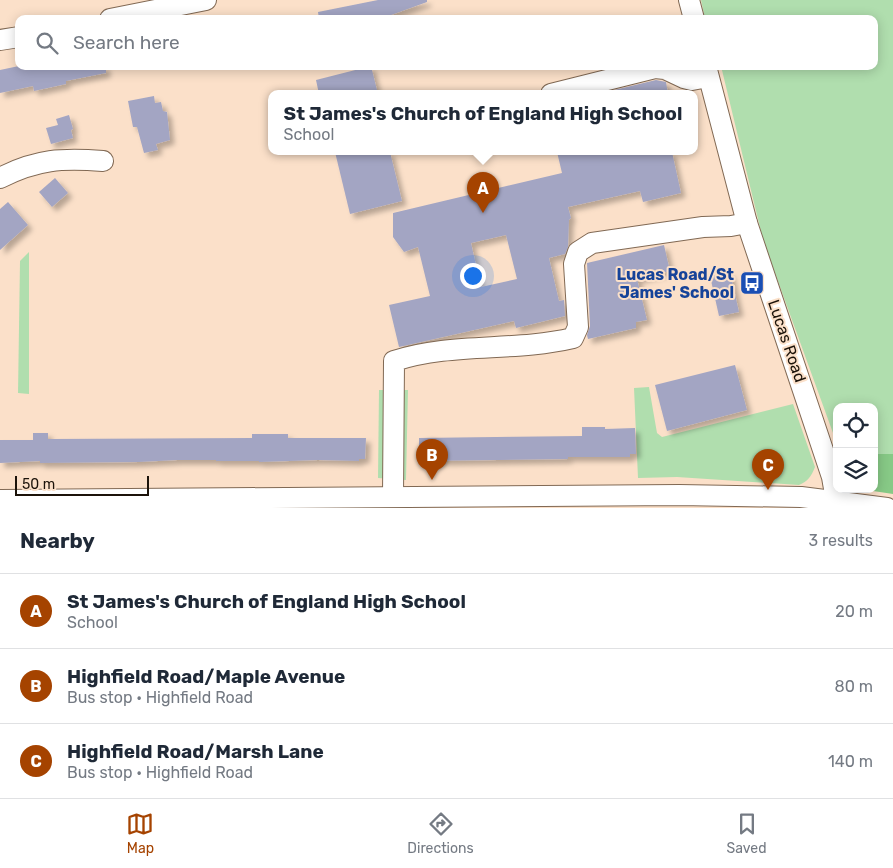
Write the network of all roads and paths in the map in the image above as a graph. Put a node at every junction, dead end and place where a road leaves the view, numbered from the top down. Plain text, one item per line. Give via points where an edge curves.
1 (206, 0) edge
2 (689, 0) edge
3 (130, 15) edge
4 (693, 15) edge
5 (15, 37) edge
6 (0, 40) edge
7 (646, 70) edge
8 (667, 70) edge
9 (707, 72) edge
10 (567, 90) edge
11 (103, 161) dead end
12 (0, 178) edge
13 (747, 222) junction
14 (0, 500) edge
15 (385, 500) edge
16 (836, 500) junction
17 (887, 508) edge

1 - 3 street
2 - 4 street
5 - 6 street
7 - 10 street
8 - 9 street via 692,80
9 - 13 street, Lucas Road
11 - 12 street via 54,160 16,170
13 - 15 street via 592,244 578,252 574,264 578,327 572,338 528,346 456,349 411,355 394,361
13 - 16 street, Lucas Road via 830,470
14 - 15 street
15 - 16 street via 679,495 801,496
16 - 17 street

